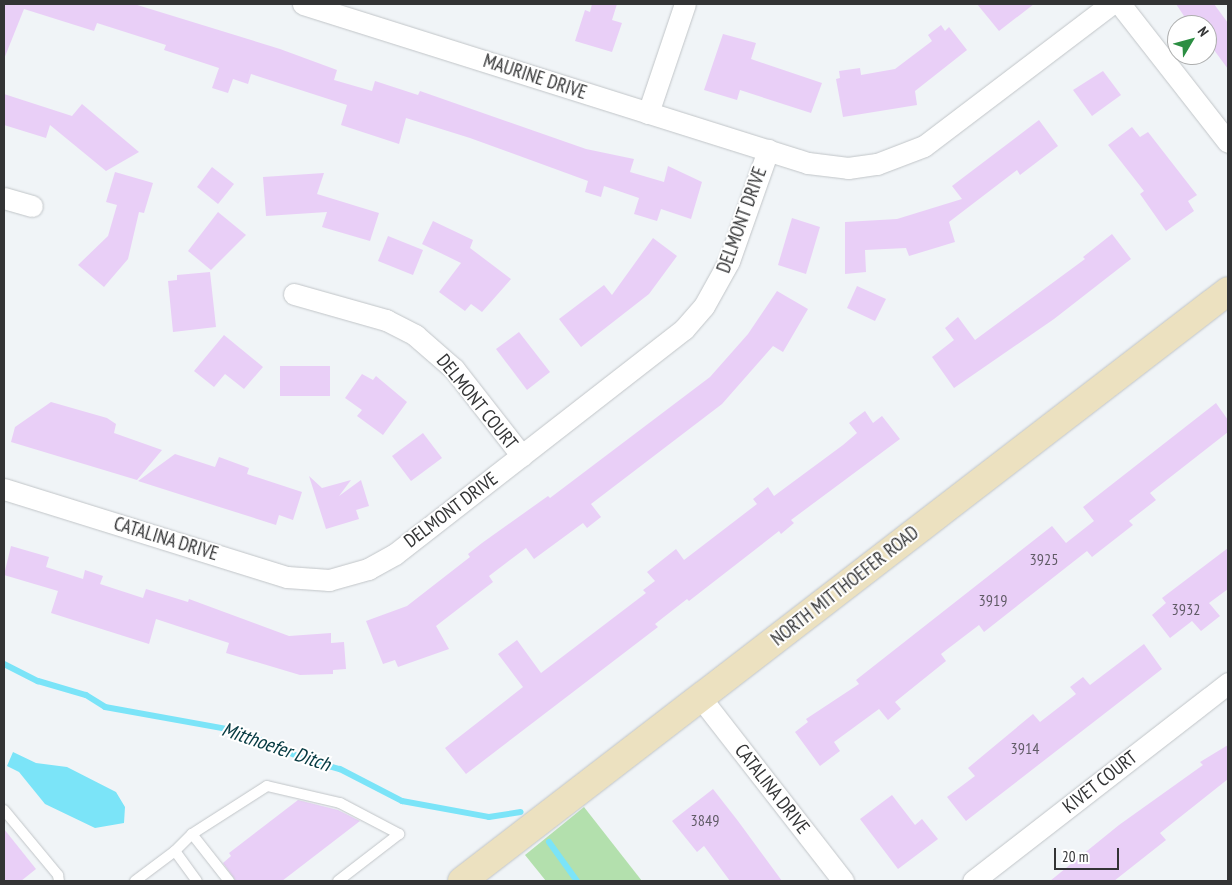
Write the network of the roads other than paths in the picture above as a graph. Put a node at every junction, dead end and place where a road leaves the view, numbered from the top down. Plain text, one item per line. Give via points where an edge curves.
1 (302, 4) edge
2 (685, 4) edge
3 (1111, 4) edge
4 (1120, 4) edge
5 (648, 113) junction
6 (1228, 142) edge
7 (768, 150) junction
8 (4, 198) edge
9 (32, 206) dead end
10 (1228, 291) edge
11 (294, 294) dead end
12 (522, 456) junction
13 (4, 489) edge
14 (329, 580) joint
15 (1228, 683) edge
16 (700, 697) junction
17 (4, 810) edge
18 (192, 834) junction
19 (175, 851) junction
20 (59, 881) edge
21 (135, 881) edge
22 (197, 881) edge
23 (229, 881) edge
24 (338, 881) edge
25 (462, 881) edge
26 (843, 881) edge
27 (973, 881) edge

1 - 5 street, MAURINE DRIVE
2 - 5 street
3 - 7 street, DELMONT DRIVE via 940,135 906,155 867,166 827,167
4 - 6 street
5 - 7 street, MAURINE DRIVE
7 - 12 street, DELMONT DRIVE via 729,262 704,306 662,348
8 - 9 street
10 - 16 main road, NORTH MITTHOEFER ROAD
11 - 12 street, DELMONT COURT via 386,320 415,334 454,369
12 - 14 street, DELMONT DRIVE via 388,558 360,572
13 - 14 street, CATALINA DRIVE via 287,577
15 - 27 street, KIVET COURT
16 - 25 main road, NORTH MITTHOEFER ROAD
16 - 26 street, CATALINA DRIVE
17 - 20 lane via 58,875
18 - 19 lane
18 - 23 lane
18 - 24 lane via 267,786 340,803 399,834
19 - 21 lane
19 - 22 lane

